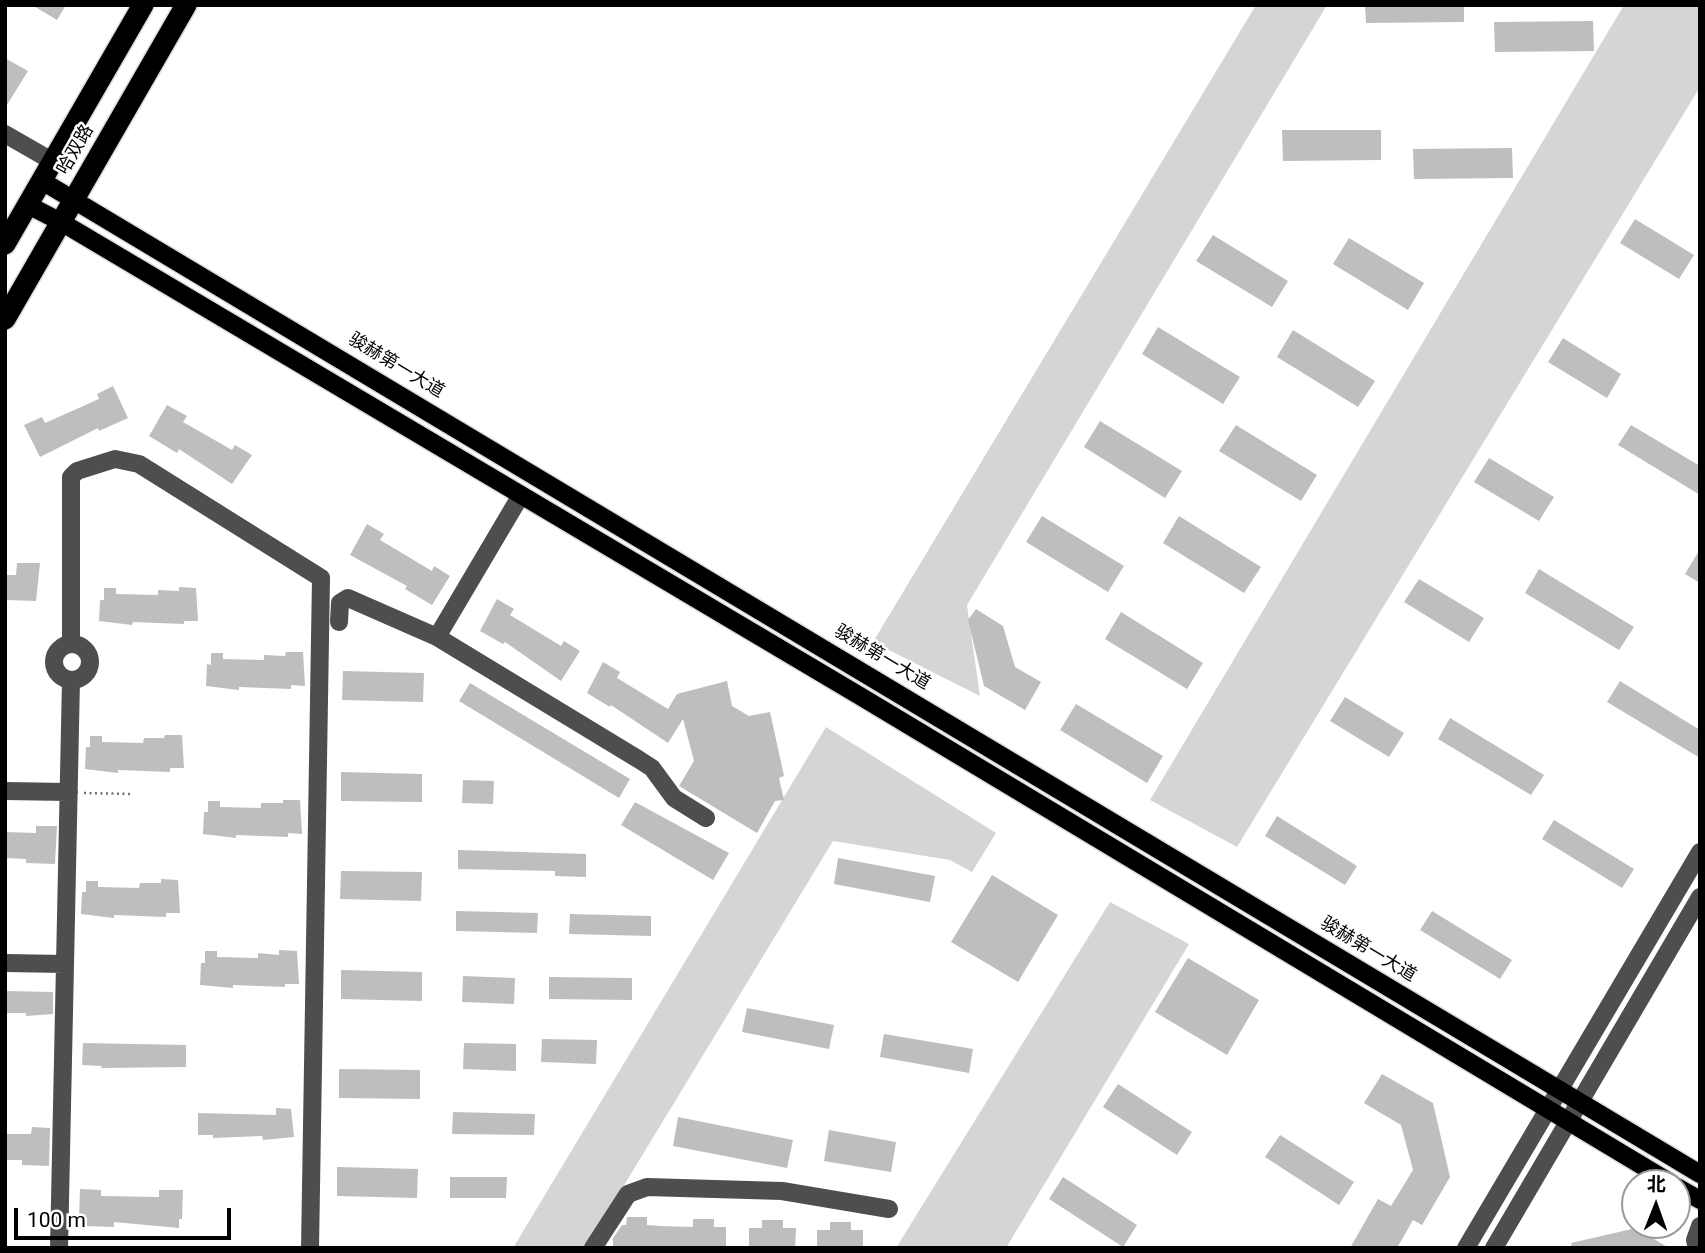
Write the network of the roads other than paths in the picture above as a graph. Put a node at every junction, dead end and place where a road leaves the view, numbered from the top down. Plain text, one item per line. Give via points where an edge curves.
1 (143, 5) edge
2 (186, 5) edge
3 (5, 134) edge
4 (52, 162) junction
5 (42, 181) junction
6 (74, 198) junction
7 (28, 205) junction
8 (61, 222) junction
9 (5, 244) edge
10 (5, 319) edge
11 (521, 495) junction
12 (339, 622) dead end
13 (437, 638) junction
14 (71, 644) junction
15 (71, 680) junction
16 (5, 791) edge
17 (69, 792) junction
18 (706, 818) dead end
19 (1700, 852) edge
20 (1700, 897) edge
21 (5, 963) edge
22 (65, 964) junction
23 (1560, 1090) junction
24 (1580, 1102) junction
25 (1549, 1110) junction
26 (1569, 1122) junction
27 (1648, 1169) edge
28 (1700, 1174) edge
29 (889, 1209) dead end
30 (1700, 1226) edge
31 (59, 1248) edge
32 (310, 1248) edge
33 (593, 1248) edge
34 (1466, 1248) edge
35 (1494, 1248) edge
36 (1697, 1248) edge

1 - 4 highway, 哈双路
2 - 6 highway, 哈双路
3 - 4 street
4 - 5 highway, 哈双路
5 - 6 main road, 骏赫第一大道
5 - 7 highway, 哈双路
6 - 8 highway, 哈双路
6 - 23 main road, 骏赫第一大道
7 - 8 main road
7 - 9 highway, 哈双路
8 - 10 highway, 哈双路
8 - 11 main road
11 - 13 street
11 - 25 main road
12 - 13 street via 340,603 348,598
13 - 18 street via 652,768 674,798
14 - 15 street via 60,649 55,659 57,671
14 - 15 street via 82,646 90,661 87,672
14 - 32 street via 71,477 115,458 139,464 321,578
15 - 17 street
16 - 17 street
17 - 22 street
19 - 23 street
20 - 24 street
21 - 22 street
22 - 31 street
23 - 24 main road, 骏赫第一大道
23 - 25 street
24 - 26 street
24 - 28 main road, 骏赫第一大道
25 - 26 main road
25 - 34 street
26 - 27 main road
26 - 35 street
29 - 33 street via 798,1192 647,1186 628,1194
30 - 36 street

